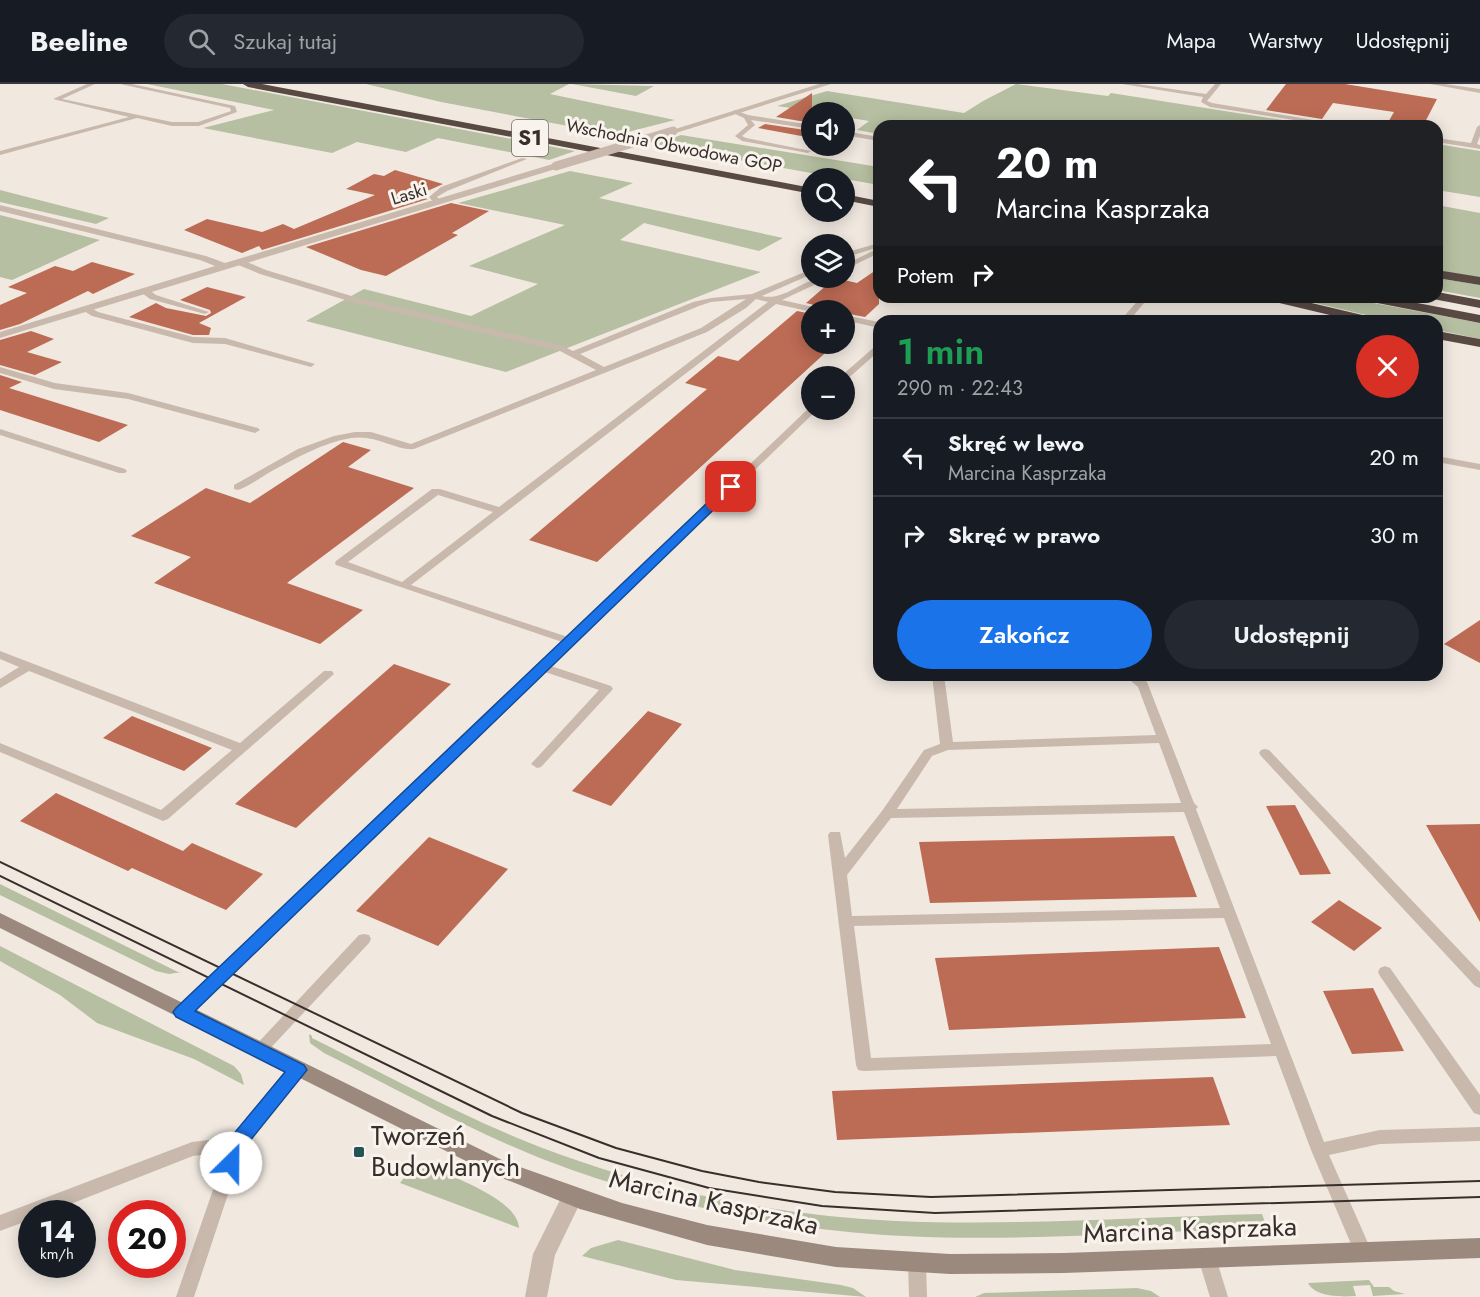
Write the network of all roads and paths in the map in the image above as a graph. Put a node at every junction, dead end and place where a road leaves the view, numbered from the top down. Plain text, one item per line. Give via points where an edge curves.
1 (92, 84) edge
2 (123, 84) edge
3 (248, 84) edge
4 (298, 84) edge
5 (827, 84) edge
6 (1125, 84) edge
7 (1218, 84) edge
8 (1433, 84) edge
9 (1480, 91) edge
10 (1207, 96) junction
11 (735, 112) junction
12 (139, 116) junction
13 (746, 117) junction
14 (1307, 120) edge
15 (801, 125) edge
16 (1480, 127) edge
17 (855, 135) edge
18 (873, 138) edge
19 (1443, 141) edge
20 (1476, 146) edge
21 (801, 150) edge
22 (0, 153) edge
23 (524, 159) dead end
24 (801, 178) dead end
25 (855, 188) edge
26 (801, 189) edge
27 (873, 191) edge
28 (855, 199) edge
29 (438, 202) junction
30 (873, 203) edge
31 (0, 208) edge
32 (873, 247) edge
33 (855, 253) edge
34 (873, 253) edge
35 (239, 262) junction
36 (855, 262) edge
37 (225, 267) junction
38 (1443, 274) edge
39 (801, 276) edge
40 (1480, 281) edge
41 (803, 288) edge
42 (145, 291) junction
43 (754, 296) junction
44 (1443, 297) edge
45 (774, 301) junction
46 (1140, 303) edge
47 (1296, 303) edge
48 (1398, 303) edge
49 (1480, 304) edge
50 (801, 307) edge
51 (87, 309) junction
52 (205, 312) dead end
53 (1130, 315) edge
54 (1346, 315) edge
55 (1480, 319) edge
56 (855, 320) edge
57 (873, 324) edge
58 (0, 335) edge
59 (1443, 336) edge
60 (1480, 343) edge
61 (873, 352) edge
62 (573, 354) junction
63 (311, 364) dead end
64 (855, 369) edge
65 (0, 370) edge
66 (603, 370) junction
67 (801, 420) edge
68 (255, 430) dead end
69 (0, 432) edge
70 (1443, 460) edge
71 (1480, 467) edge
72 (122, 471) dead end
73 (238, 487) dead end
74 (502, 511) junction
75 (404, 586) junction
76 (569, 641) junction
77 (0, 655) edge
78 (28, 666) junction
79 (544, 668) junction
80 (328, 674) dead end
81 (940, 681) edge
82 (1138, 681) edge
83 (0, 684) edge
84 (1164, 739) junction
85 (947, 746) junction
86 (0, 747) edge
87 (242, 749) junction
88 (1265, 753) dead end
89 (537, 764) dead end
90 (1191, 807) junction
91 (887, 814) junction
92 (835, 835) dead end
93 (840, 874) junction
94 (1230, 912) junction
95 (0, 920) edge
96 (845, 921) junction
97 (364, 939) dead end
98 (1385, 972) dead end
99 (1480, 982) edge
100 (182, 1012) junction
101 (1281, 1050) junction
102 (259, 1051) junction
103 (298, 1070) junction
104 (1480, 1108) edge
105 (1480, 1134) edge
106 (237, 1143) junction
107 (1319, 1150) junction
108 (572, 1197) junction
109 (0, 1223) edge
110 (1480, 1248) edge
111 (1363, 1252) junction
112 (1207, 1258) junction
113 (917, 1263) junction
114 (185, 1297) edge
115 (536, 1297) edge
116 (918, 1297) edge
117 (1219, 1297) edge

1 - 12 lane via 56,99
2 - 12 lane via 233,107 234,112 215,120 186,124
3 - 26 highway, Wschodnia Obwodowa GOP / S1
4 - 24 highway, Wschodnia Obwodowa GOP / S1
5 - 11 street, Laski
6 - 10 lane
7 - 10 lane
8 - 9 lane
10 - 14 lane via 1203,101 1210,105
11 - 13 lane
11 - 29 street, Laski, bridge
12 - 22 lane
13 - 15 lane
13 - 21 lane via 752,124 738,136 744,140
16 - 20 lane
17 - 18 lane
19 - 20 lane
23 - 29 lane via 444,189 433,197
25 - 27 highway
28 - 30 highway
29 - 35 street, Laski
31 - 37 street via 199,257
32 - 33 lane
34 - 36 lane
35 - 37 street, Laski
35 - 62 lane via 355,300
37 - 42 street, Laski
38 - 40 highway
39 - 43 lane
41 - 45 lane
42 - 51 street, Laski
42 - 52 lane via 153,297
43 - 45 lane
43 - 62 lane via 696,304
43 - 66 lane via 704,330
44 - 49 highway
45 - 50 lane
45 - 74 lane
46 - 53 lane
47 - 54 highway
48 - 55 highway
51 - 58 street, Laski
51 - 63 lane via 193,340 225,341
56 - 57 lane
59 - 60 highway
61 - 64 lane
62 - 66 lane
65 - 68 lane via 54,386 128,396
66 - 73 lane via 411,447 370,435 331,439
67 - 76 lane
69 - 72 lane
70 - 71 lane
74 - 75 lane
74 - 75 lane via 436,491 340,563
75 - 76 lane
76 - 79 lane
77 - 78 lane
78 - 83 lane
78 - 87 lane
79 - 89 lane via 607,689
79 - 100 lane
80 - 87 lane
81 - 85 lane
82 - 84 lane via 1143,685
84 - 85 lane
84 - 90 lane
85 - 91 lane via 928,753
86 - 87 lane via 163,816
88 - 99 lane
90 - 91 lane
90 - 94 lane
91 - 93 lane
92 - 93 lane
93 - 96 lane
94 - 96 lane
94 - 101 lane
95 - 100 street, Marcina Kasprzaka
96 - 101 lane via 864,1065
97 - 102 lane
98 - 104 lane
100 - 102 street, Marcina Kasprzaka
101 - 107 lane
102 - 103 street, Marcina Kasprzaka
103 - 106 lane
103 - 108 street, Marcina Kasprzaka via 499,1168
105 - 107 lane via 1380,1137
106 - 109 lane via 192,1149
106 - 114 lane
107 - 111 lane
108 - 113 street, Marcina Kasprzaka via 694,1232 752,1244 836,1257
108 - 115 street via 544,1254
110 - 111 street, Marcina Kasprzaka
111 - 112 street, Marcina Kasprzaka
112 - 113 street, Marcina Kasprzaka
112 - 117 lane
113 - 116 lane

